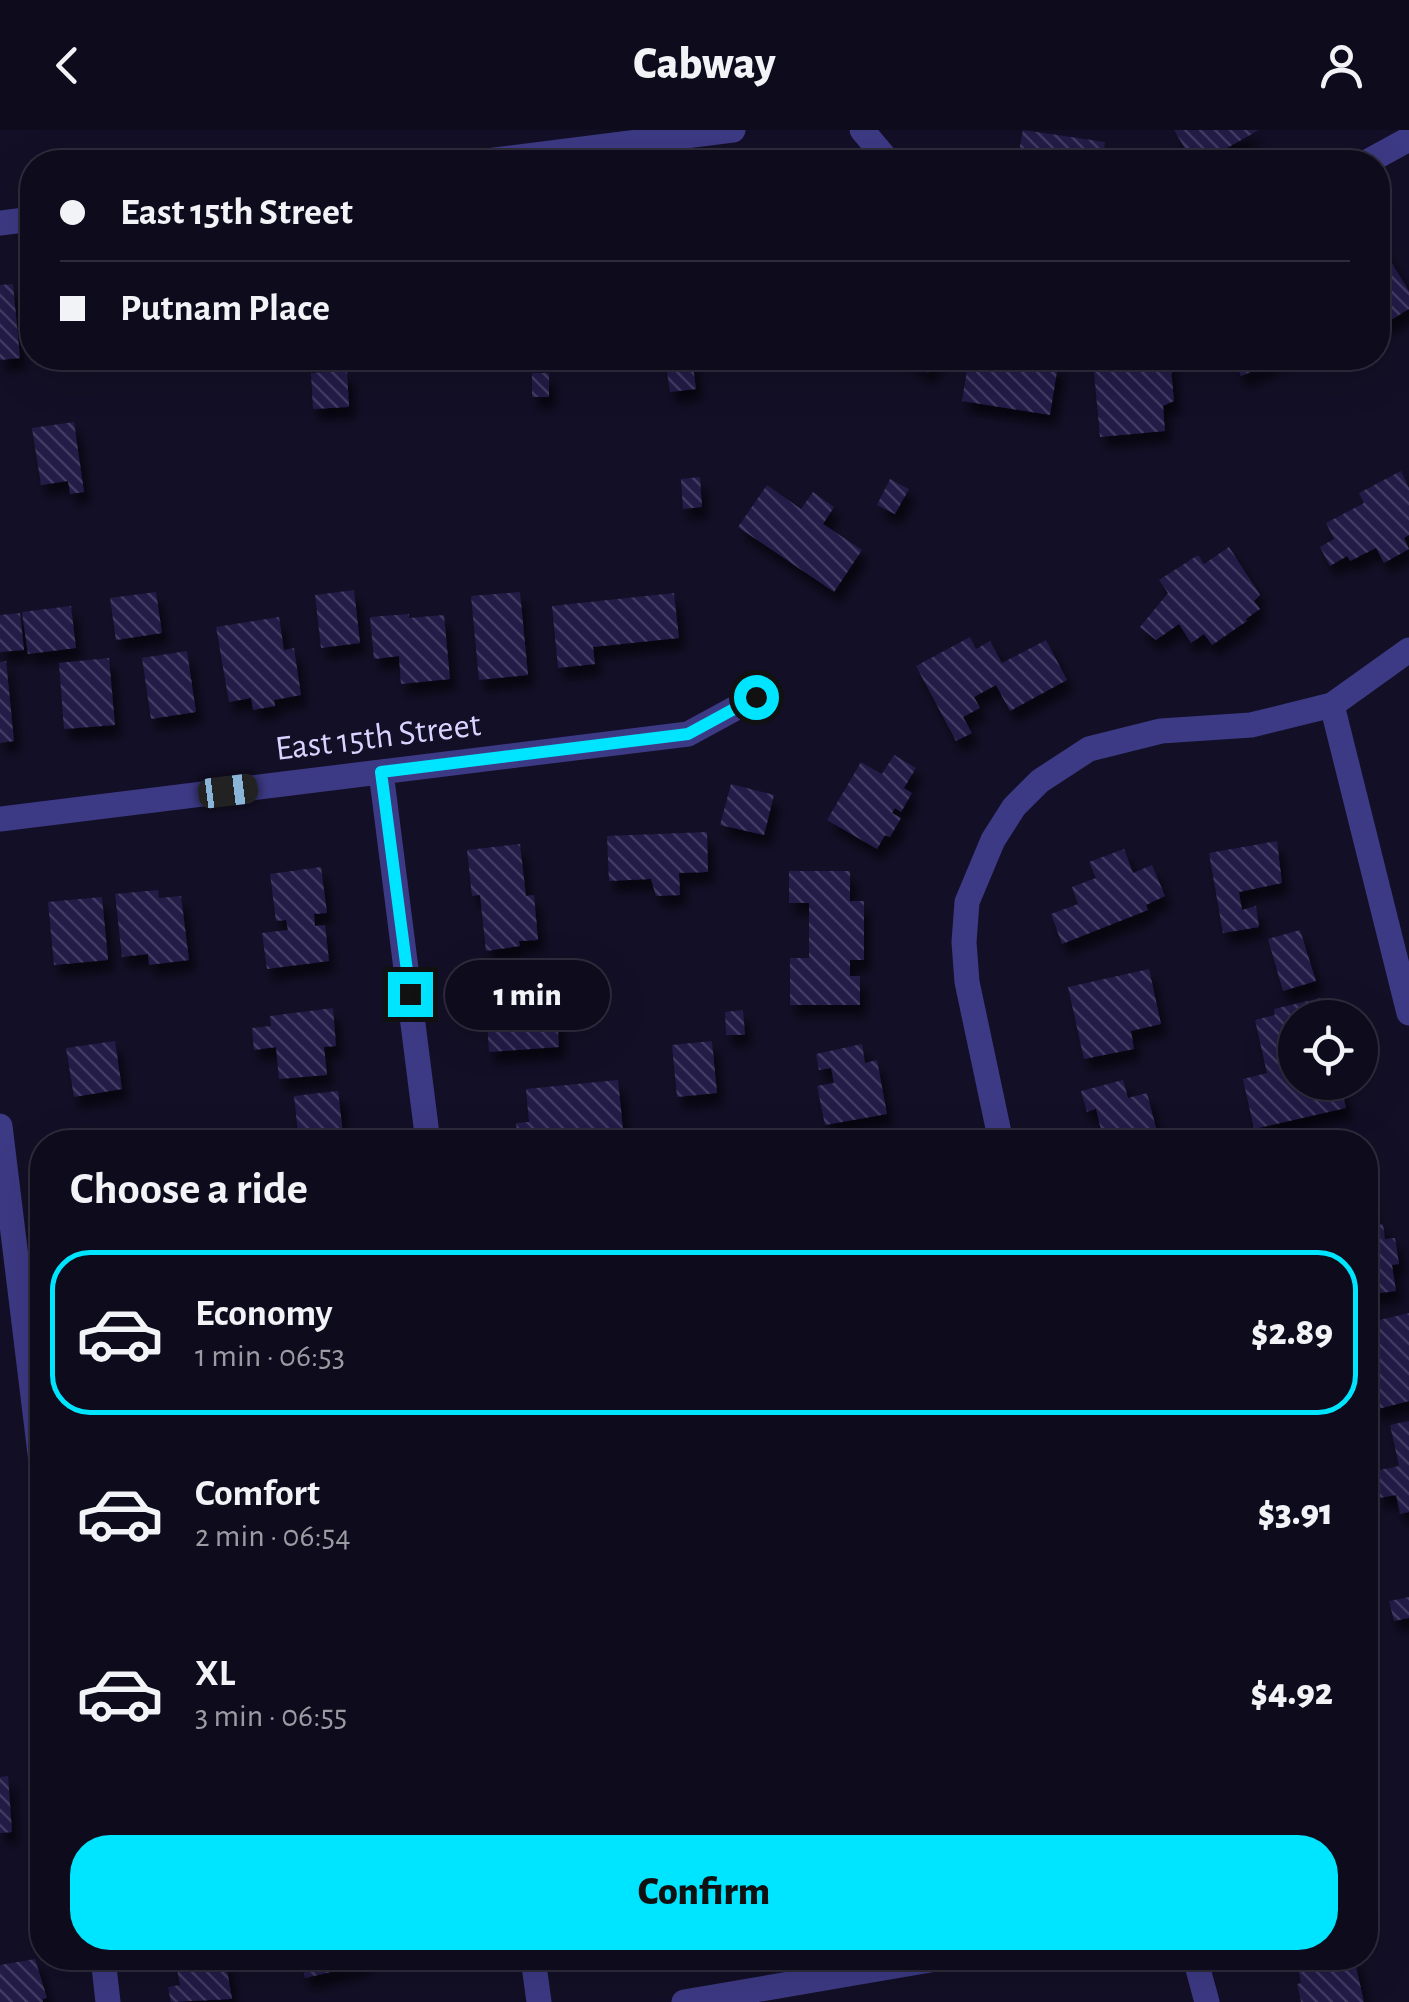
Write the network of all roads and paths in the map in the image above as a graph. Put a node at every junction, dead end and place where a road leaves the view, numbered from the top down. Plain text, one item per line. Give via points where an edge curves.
1 (733, 130) edge
2 (862, 130) edge
3 (574, 150) edge
4 (880, 150) edge
5 (1409, 650) edge
6 (756, 697) dead end
7 (1332, 705) junction
8 (381, 772) junction
9 (0, 819) edge
10 (1409, 1013) edge
11 (0, 1126) edge
12 (426, 1130) edge
13 (998, 1130) edge
14 (30, 1372) edge
15 (104, 1970) edge
16 (534, 1970) edge
17 (872, 1970) edge
18 (1198, 1970) edge
19 (108, 2002) edge
20 (538, 2002) edge
21 (684, 2002) edge
22 (1207, 2002) edge

1 - 3 street
2 - 4 street
5 - 7 street
6 - 8 street, East 15th Street via 688,734
7 - 10 street
7 - 13 street via 1250,725 1161,731 1090,749 1040,781 1014,808 967,902 964,942
8 - 9 street, East 15th Street
8 - 12 street
11 - 14 street
15 - 19 street
16 - 20 street
17 - 21 street
18 - 22 street

